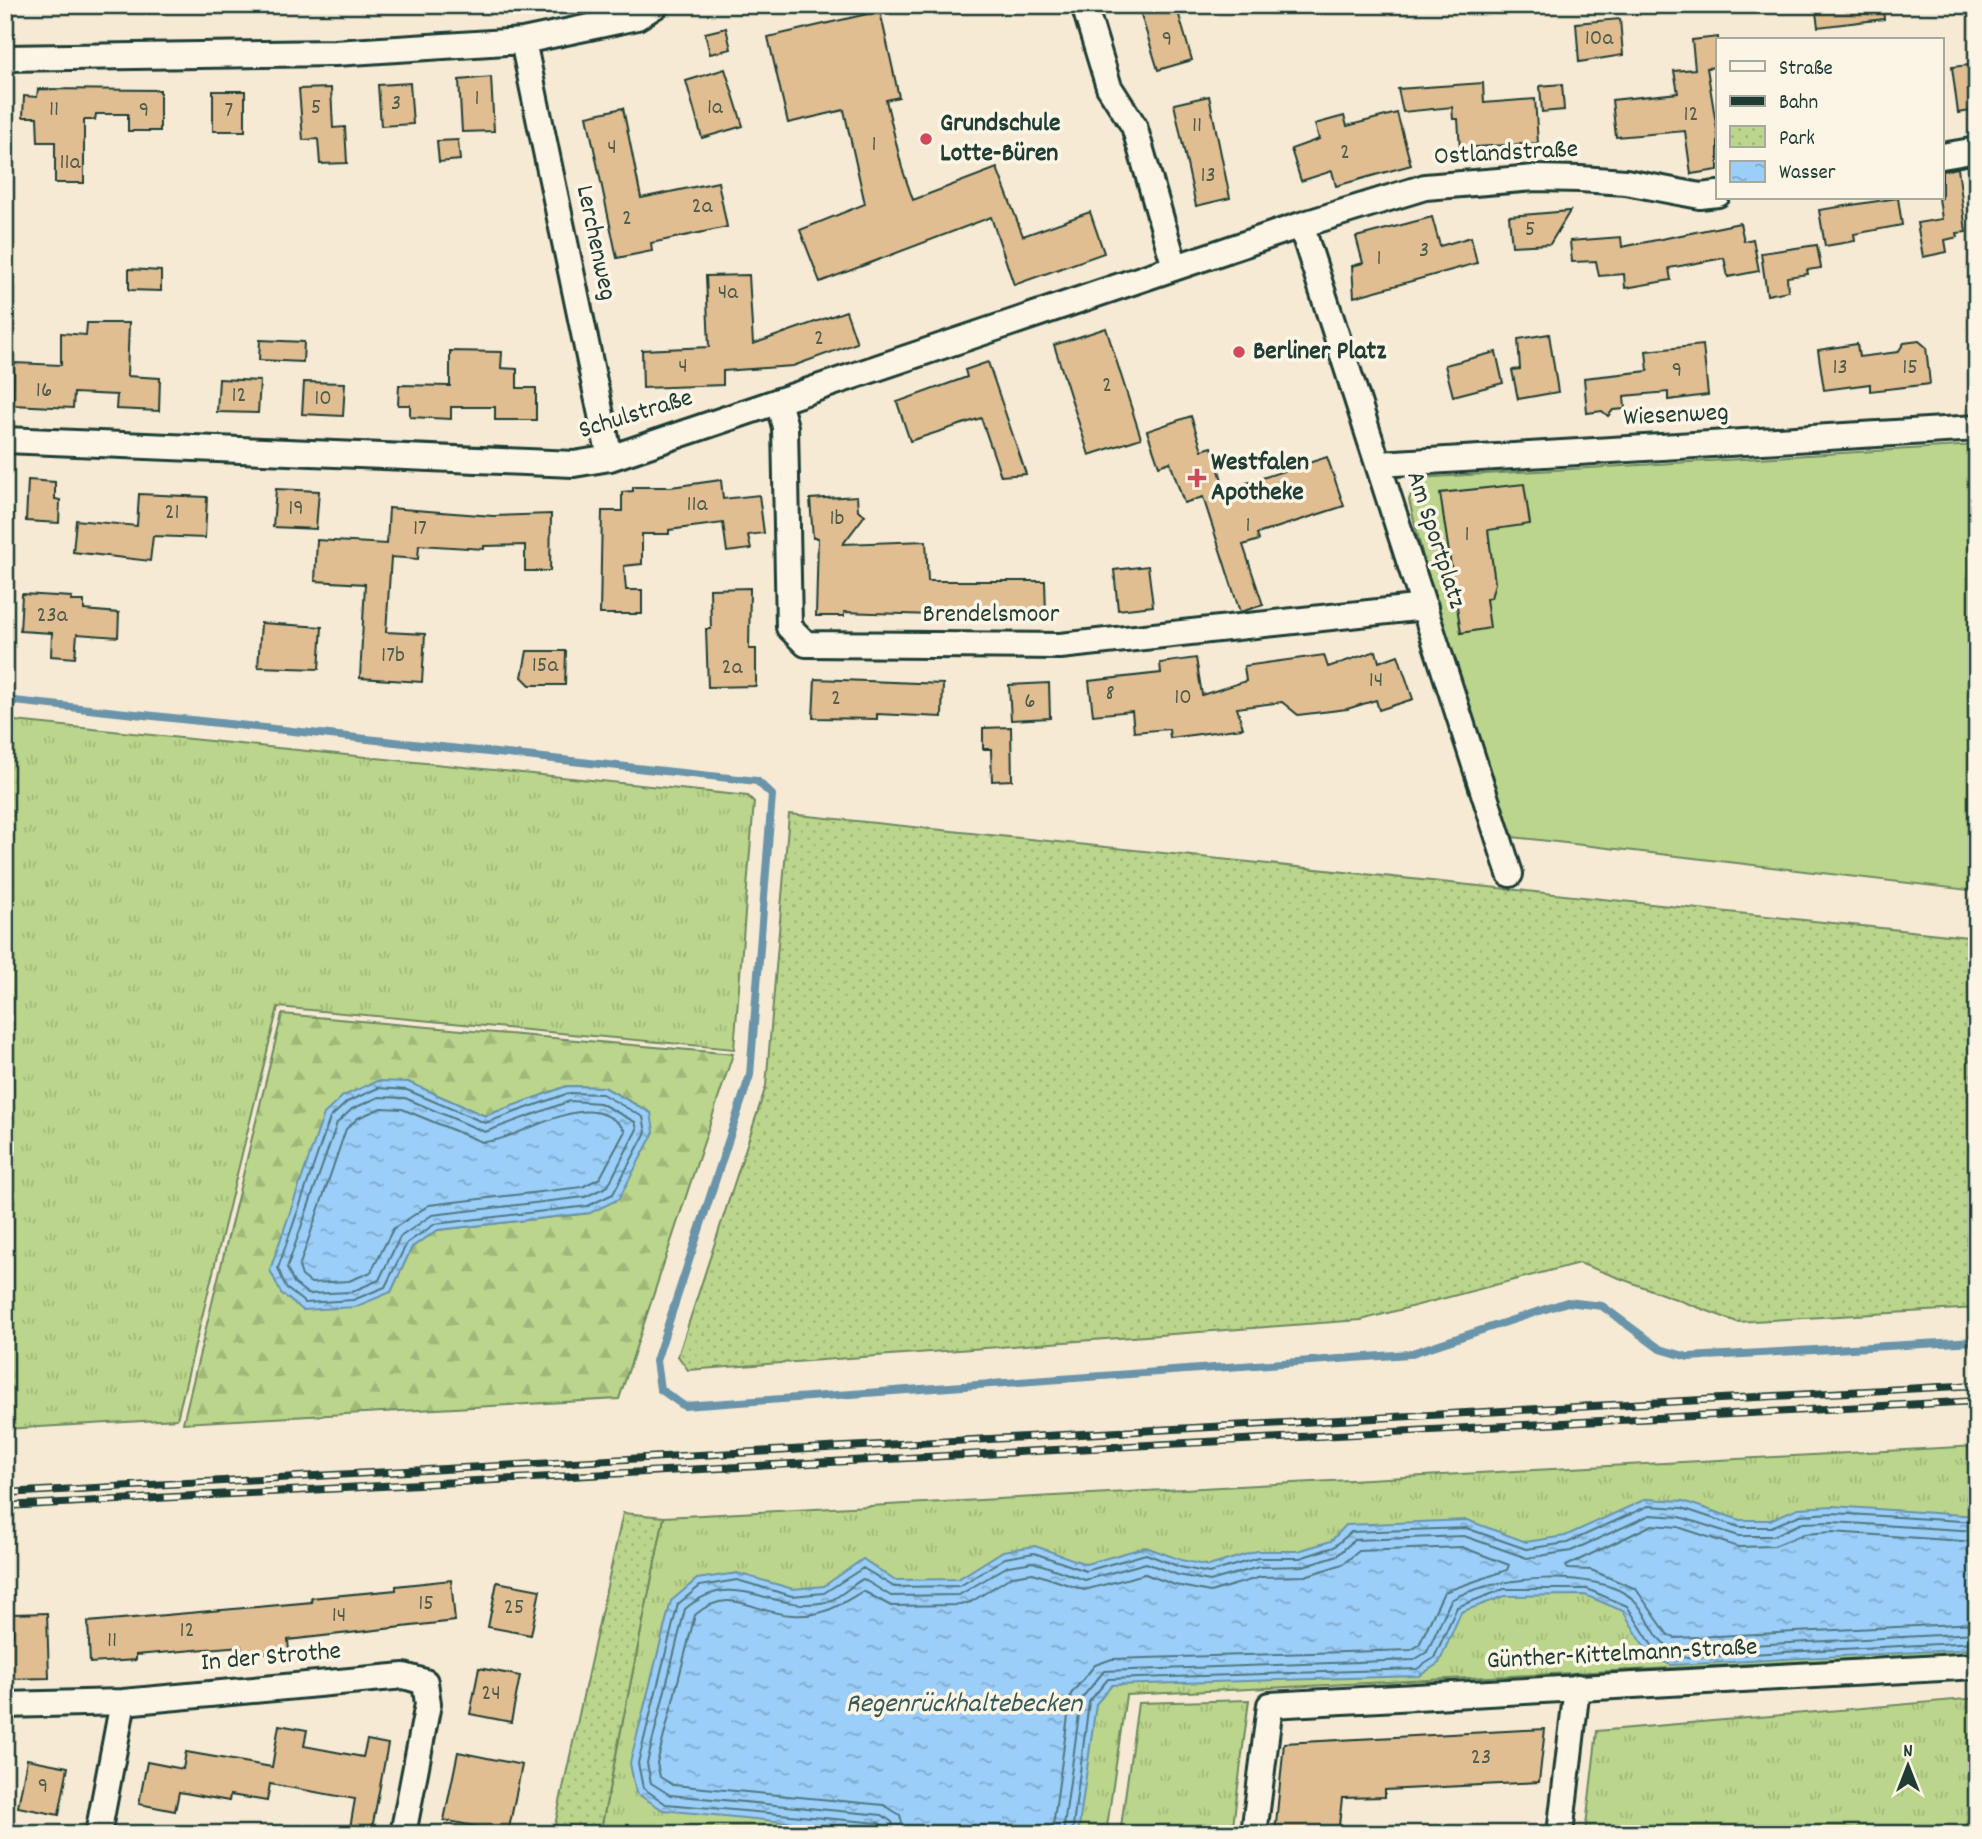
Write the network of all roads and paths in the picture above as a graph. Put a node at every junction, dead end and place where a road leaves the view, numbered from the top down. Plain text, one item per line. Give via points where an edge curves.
1 (1084, 5) edge
2 (656, 6) edge
3 (523, 41) junction
4 (5, 58) edge
5 (1977, 150) edge
6 (1944, 156) edge
7 (1716, 194) edge
8 (1301, 225) junction
9 (1175, 267) junction
10 (778, 401) junction
11 (1977, 428) edge
12 (5, 440) edge
13 (610, 458) junction
14 (1379, 464) junction
15 (1425, 607) junction
16 (1510, 874) dead end
17 (1977, 1666) edge
18 (1577, 1687) junction
19 (123, 1702) junction
20 (5, 1705) edge
21 (98, 1834) edge
22 (403, 1834) edge
23 (1254, 1834) edge
24 (1560, 1834) edge

1 - 9 street via 1109,87 1134,126
2 - 3 street via 637,17
3 - 4 street via 335,54
3 - 13 street, Lerchenweg
5 - 6 street
7 - 8 street, Ostlandstraße via 1535,178 1425,187
8 - 9 street
8 - 14 street, Am Sportplatz
9 - 10 street, Schulstraße
10 - 13 street, Schulstraße
10 - 15 street, Brendelsmoor via 785,427 789,627 806,643 1060,646
11 - 14 street, Wiesenweg
12 - 13 street, Schulstraße via 560,464
14 - 15 street, Am Sportplatz
15 - 16 street, Am Sportplatz
17 - 18 street, Günther-Kittelmann-Straße
18 - 23 street, Günther-Kittelmann-Straße via 1270,1705
18 - 24 street
19 - 20 street, In der Strothe
19 - 21 street
19 - 22 street, In der Strothe via 404,1676 425,1682 428,1703

